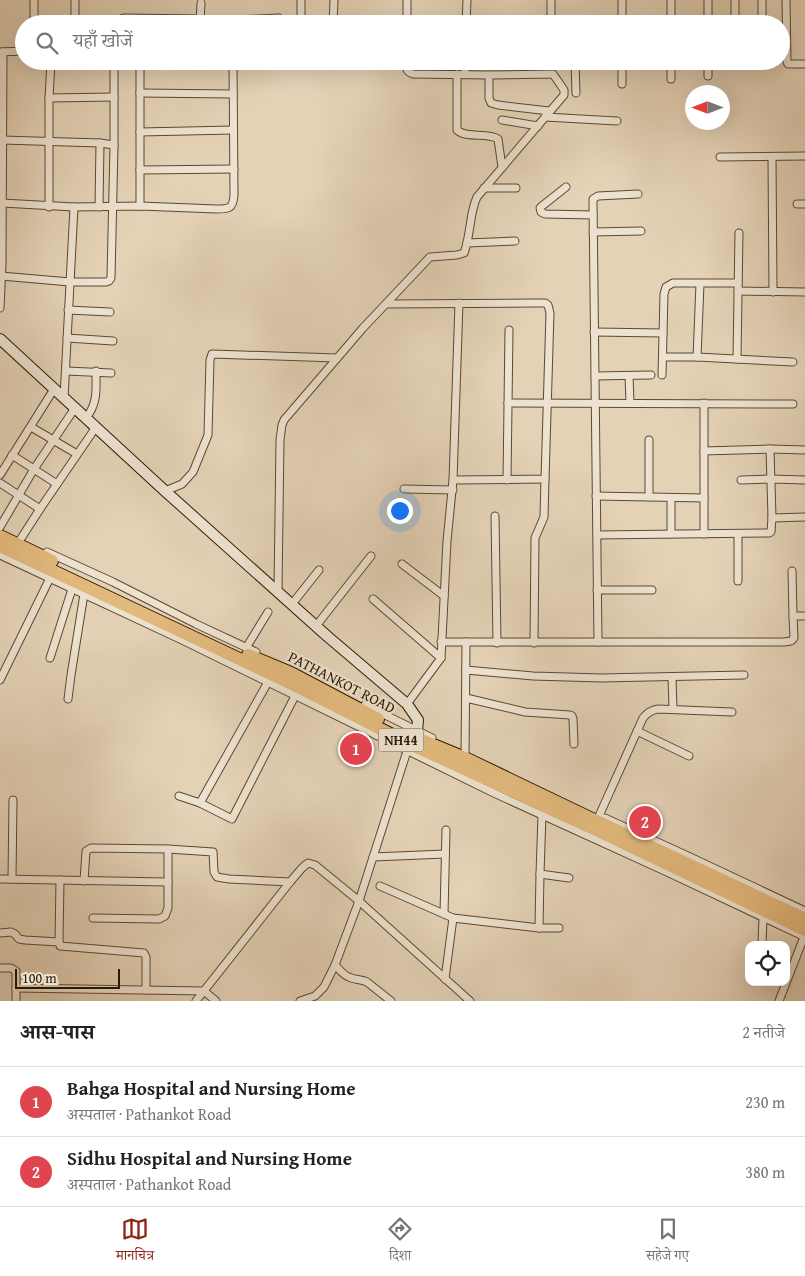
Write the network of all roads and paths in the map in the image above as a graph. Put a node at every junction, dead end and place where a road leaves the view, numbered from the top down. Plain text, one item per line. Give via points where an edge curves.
1 (34, 0) edge
2 (75, 0) edge
3 (301, 0) edge
4 (334, 0) edge
5 (407, 0) edge
6 (467, 0) edge
7 (551, 0) edge
8 (622, 0) edge
9 (671, 0) edge
10 (708, 0) edge
11 (735, 0) edge
12 (762, 0) edge
13 (786, 0) edge
14 (201, 4) dead end
15 (34, 15) edge
16 (75, 15) edge
17 (200, 15) edge
18 (301, 15) edge
19 (333, 15) edge
20 (407, 15) edge
21 (466, 15) edge
22 (551, 15) edge
23 (622, 15) edge
24 (671, 15) edge
25 (708, 15) edge
26 (735, 15) edge
27 (762, 15) edge
28 (786, 15) edge
29 (15, 51) edge
30 (1, 52) edge
31 (790, 64) edge
32 (805, 64) edge
33 (51, 70) edge
34 (114, 70) edge
35 (140, 70) edge
36 (233, 70) edge
37 (407, 70) edge
38 (462, 70) edge
39 (553, 70) edge
40 (575, 70) edge
41 (622, 70) edge
42 (671, 70) edge
43 (708, 70) edge
44 (461, 74) junction
45 (553, 74) junction
46 (489, 75) junction
47 (708, 76) dead end
48 (671, 79) dead end
49 (622, 84) dead end
50 (576, 92) dead end
51 (140, 93) junction
52 (233, 94) junction
53 (114, 97) junction
54 (49, 98) junction
55 (547, 114) junction
56 (502, 120) dead end
57 (617, 120) dead end
58 (538, 126) junction
59 (233, 130) junction
60 (140, 132) junction
61 (2, 140) junction
62 (49, 142) junction
63 (100, 144) junction
64 (114, 145) junction
65 (805, 156) edge
66 (720, 157) dead end
67 (772, 157) junction
68 (502, 167) junction
69 (234, 169) junction
70 (140, 170) junction
71 (566, 187) dead end
72 (484, 188) junction
73 (516, 188) dead end
74 (638, 194) dead end
75 (2, 203) junction
76 (140, 206) junction
77 (49, 207) junction
78 (99, 207) junction
79 (112, 207) junction
80 (74, 208) junction
81 (593, 215) junction
82 (1, 230) edge
83 (641, 231) dead end
84 (593, 232) junction
85 (739, 232) dead end
86 (514, 241) dead end
87 (467, 243) junction
88 (1, 276) edge
89 (70, 282) junction
90 (700, 284) junction
91 (738, 287) junction
92 (773, 292) junction
93 (805, 292) edge
94 (459, 303) junction
95 (386, 304) junction
96 (0, 308) edge
97 (68, 310) junction
98 (110, 312) dead end
99 (509, 330) dead end
100 (594, 332) junction
101 (663, 333) junction
102 (67, 338) junction
103 (0, 339) edge
104 (113, 342) dead end
105 (663, 357) junction
106 (697, 357) junction
107 (337, 358) junction
108 (737, 359) junction
109 (793, 362) dead end
110 (66, 371) junction
111 (96, 371) junction
112 (111, 373) dead end
113 (651, 375) dead end
114 (595, 376) junction
115 (629, 376) junction
116 (662, 376) dead end
117 (54, 389) junction
118 (64, 398) junction
119 (508, 403) junction
120 (548, 403) junction
121 (630, 403) junction
122 (704, 403) junction
123 (595, 404) junction
124 (793, 404) dead end
125 (75, 408) junction
126 (86, 418) junction
127 (31, 427) junction
128 (96, 427) junction
129 (54, 440) junction
130 (649, 440) dead end
131 (770, 449) junction
132 (805, 450) edge
133 (704, 451) junction
134 (77, 454) junction
135 (12, 455) junction
136 (34, 469) junction
137 (0, 475) edge
138 (545, 479) junction
139 (771, 479) junction
140 (453, 480) junction
141 (506, 480) junction
142 (741, 480) dead end
143 (805, 480) edge
144 (0, 483) edge
145 (57, 484) junction
146 (404, 489) dead end
147 (453, 490) junction
148 (165, 491) junction
149 (19, 495) junction
150 (596, 496) junction
151 (649, 497) junction
152 (671, 498) junction
153 (704, 498) junction
154 (40, 509) junction
155 (495, 516) dead end
156 (805, 517) edge
157 (772, 518) junction
158 (0, 528) edge
159 (671, 534) junction
160 (704, 534) junction
161 (738, 534) junction
162 (597, 535) junction
163 (0, 536) edge
164 (20, 540) junction
165 (0, 546) edge
166 (0, 555) edge
167 (371, 556) dead end
168 (402, 564) dead end
169 (319, 570) dead end
170 (792, 571) dead end
171 (50, 578) junction
172 (738, 581) dead end
173 (72, 588) junction
174 (597, 590) junction
175 (652, 590) dead end
176 (278, 591) junction
177 (84, 594) junction
178 (444, 596) junction
179 (374, 599) dead end
180 (292, 604) junction
181 (268, 612) dead end
182 (793, 616) junction
183 (805, 616) edge
184 (316, 626) junction
185 (442, 642) junction
186 (466, 642) junction
187 (598, 642) junction
188 (497, 643) junction
189 (534, 643) junction
190 (246, 648) junction
191 (50, 658) dead end
192 (440, 658) junction
193 (466, 670) junction
194 (744, 675) dead end
195 (672, 677) junction
196 (0, 680) edge
197 (268, 682) junction
198 (295, 696) junction
199 (466, 698) junction
200 (68, 699) dead end
201 (407, 704) junction
202 (673, 709) junction
203 (732, 712) dead end
204 (637, 730) junction
205 (412, 741) junction
206 (574, 744) dead end
207 (465, 755) junction
208 (689, 756) dead end
209 (179, 796) dead end
210 (13, 800) dead end
211 (200, 803) junction
212 (542, 815) junction
213 (599, 816) junction
214 (446, 830) dead end
215 (168, 849) junction
216 (445, 854) junction
217 (373, 857) junction
218 (540, 874) junction
219 (569, 878) dead end
220 (0, 879) edge
221 (12, 879) junction
222 (60, 880) junction
223 (84, 881) junction
224 (168, 882) junction
225 (290, 882) junction
226 (380, 886) dead end
227 (359, 901) junction
228 (805, 911) edge
229 (444, 914) junction
230 (763, 917) junction
231 (93, 918) dead end
232 (453, 918) junction
233 (805, 919) edge
234 (539, 928) junction
235 (559, 928) dead end
236 (0, 933) edge
237 (805, 935) edge
238 (762, 941) edge
239 (59, 942) junction
240 (790, 964) edge
241 (335, 965) junction
242 (0, 968) edge
243 (445, 979) junction
244 (783, 986) edge
245 (16, 988) junction
246 (146, 990) junction
247 (204, 991) junction
248 (16, 1001) edge
249 (196, 1001) edge
250 (216, 1001) edge
251 (300, 1001) edge
252 (391, 1001) edge
253 (470, 1001) edge
254 (779, 1001) edge

1 - 15 street
2 - 16 street
3 - 18 street
4 - 19 street
5 - 20 street
6 - 21 street
7 - 22 street
8 - 23 street
9 - 24 street
10 - 25 street
11 - 26 street
12 - 27 street
13 - 28 street
14 - 17 street
29 - 30 street
30 - 61 street
31 - 32 street
33 - 54 street
34 - 53 street
35 - 51 street
36 - 52 street
37 - 44 street via 413,74
38 - 44 street
39 - 45 street
40 - 50 street
41 - 49 street
42 - 48 street
43 - 47 street
44 - 46 street
44 - 68 street via 457,130 462,134 498,139
45 - 46 street
45 - 55 street via 564,93
46 - 55 street via 491,103
51 - 52 street
51 - 60 street
52 - 59 street
53 - 54 street
53 - 64 street
54 - 62 street
55 - 57 street
55 - 58 street
56 - 58 street
58 - 68 street
59 - 60 street
59 - 69 street
60 - 70 street
61 - 62 street
61 - 75 street
62 - 63 street
62 - 77 street
63 - 64 street
63 - 78 street
64 - 79 street
65 - 67 street
66 - 67 street
67 - 92 street
68 - 72 street
69 - 70 street
69 - 76 street via 232,206 216,209
70 - 76 street
71 - 81 street via 540,208 541,212
72 - 73 street
72 - 87 street via 475,202
74 - 81 street via 594,197
75 - 77 street
75 - 82 street
76 - 79 street
77 - 80 street
78 - 79 street
78 - 80 street
79 - 89 street via 111,278 106,282
80 - 89 street
81 - 84 street
82 - 88 street
83 - 84 street
84 - 100 street
85 - 91 street
86 - 87 street
87 - 95 street via 464,253 430,257
88 - 89 street
88 - 96 street
89 - 97 street
90 - 91 street
90 - 101 street via 672,283 666,287
90 - 106 street
91 - 92 street
91 - 108 street
92 - 93 street
94 - 95 street
94 - 120 street via 548,305
94 - 140 street
95 - 107 street
97 - 98 street
97 - 102 street
99 - 119 street
100 - 101 street
100 - 114 street
101 - 105 street
102 - 104 street
102 - 110 street
103 - 117 street
105 - 106 street
105 - 116 street
106 - 108 street
107 - 148 street via 212,354 208,435 193,472 182,484
107 - 176 street via 282,425
108 - 109 street
110 - 111 street
110 - 118 street
111 - 112 street
111 - 126 street via 95,401
113 - 115 street
114 - 115 street
114 - 123 street
115 - 121 street
117 - 118 street
117 - 127 street
118 - 125 street
119 - 120 street
119 - 141 street
120 - 123 street
120 - 138 street
121 - 122 street
121 - 123 street
122 - 124 street
122 - 133 street
123 - 150 street
125 - 126 street
125 - 129 street
126 - 128 street
127 - 129 street
127 - 135 street
128 - 134 street
128 - 148 street
129 - 134 street
129 - 136 street
130 - 151 street
131 - 132 street
131 - 133 street
131 - 139 street
133 - 153 street
134 - 145 street
135 - 136 street
135 - 137 street
136 - 145 street
136 - 149 street
138 - 141 street
138 - 189 street via 544,517 535,538
139 - 142 street
139 - 143 street
139 - 157 street
140 - 141 street
140 - 147 street
144 - 149 street
145 - 154 street
146 - 147 street
147 - 178 street
148 - 176 street
149 - 154 street
149 - 158 street
150 - 151 street
150 - 162 street
151 - 152 street
152 - 153 street
152 - 159 street
153 - 160 street
154 - 164 street
155 - 188 street
156 - 157 street
157 - 161 street via 769,533
158 - 164 street
159 - 160 street
159 - 162 street
160 - 161 street
161 - 172 street
162 - 174 street
163 - 205 highway, PATHANKOT ROAD / NH44 via 290,673
164 - 190 street
165 - 205 highway, NH44
166 - 171 street
167 - 184 street
168 - 178 street
169 - 180 street
170 - 182 street
171 - 173 street
171 - 196 street
173 - 177 street
173 - 191 street
174 - 175 street
174 - 187 street
176 - 180 street
177 - 197 street
177 - 200 street
178 - 185 street
179 - 192 street
180 - 184 street
181 - 190 street
182 - 183 street
182 - 187 street via 794,638 788,641
184 - 201 street
185 - 186 street
185 - 192 street
186 - 188 street
186 - 193 street
187 - 189 street
188 - 189 street
190 - 205 street
192 - 201 street
193 - 195 street via 552,677
193 - 199 street
194 - 195 street
195 - 202 street
197 - 198 street
197 - 211 street
198 - 205 street
198 - 211 street via 232,819
199 - 206 street via 525,712 570,715
199 - 207 street
201 - 205 street via 418,720
202 - 203 street
202 - 204 street via 651,710
204 - 208 street
204 - 213 street
205 - 207 highway, PATHANKOT ROAD / NH44
205 - 212 street
205 - 217 street
205 - 237 highway, NH44
207 - 213 street
207 - 233 highway, PATHANKOT ROAD / NH44
209 - 211 street
210 - 221 street
212 - 218 street
212 - 230 street
213 - 228 street
214 - 216 street
215 - 223 street via 88,849
215 - 224 street
215 - 225 street via 213,852 217,877
216 - 217 street
216 - 229 street
217 - 227 street
218 - 219 street
218 - 234 street
220 - 221 street
221 - 222 street
222 - 223 street
222 - 239 street
223 - 224 street
224 - 231 street via 168,908 162,918
225 - 227 street via 305,865 311,864
225 - 247 street
226 - 229 street
227 - 241 street
227 - 243 street
229 - 232 street
230 - 237 street
230 - 238 street
232 - 234 street
232 - 243 street
234 - 235 street
236 - 239 street via 14,933 25,940
237 - 240 street
239 - 246 street via 62,947 144,953
241 - 251 street via 324,987 315,996
241 - 252 street via 343,974 364,980
242 - 245 street via 15,969
243 - 253 street
244 - 254 street
245 - 246 street
245 - 248 street
246 - 247 street
247 - 249 street
247 - 250 street

